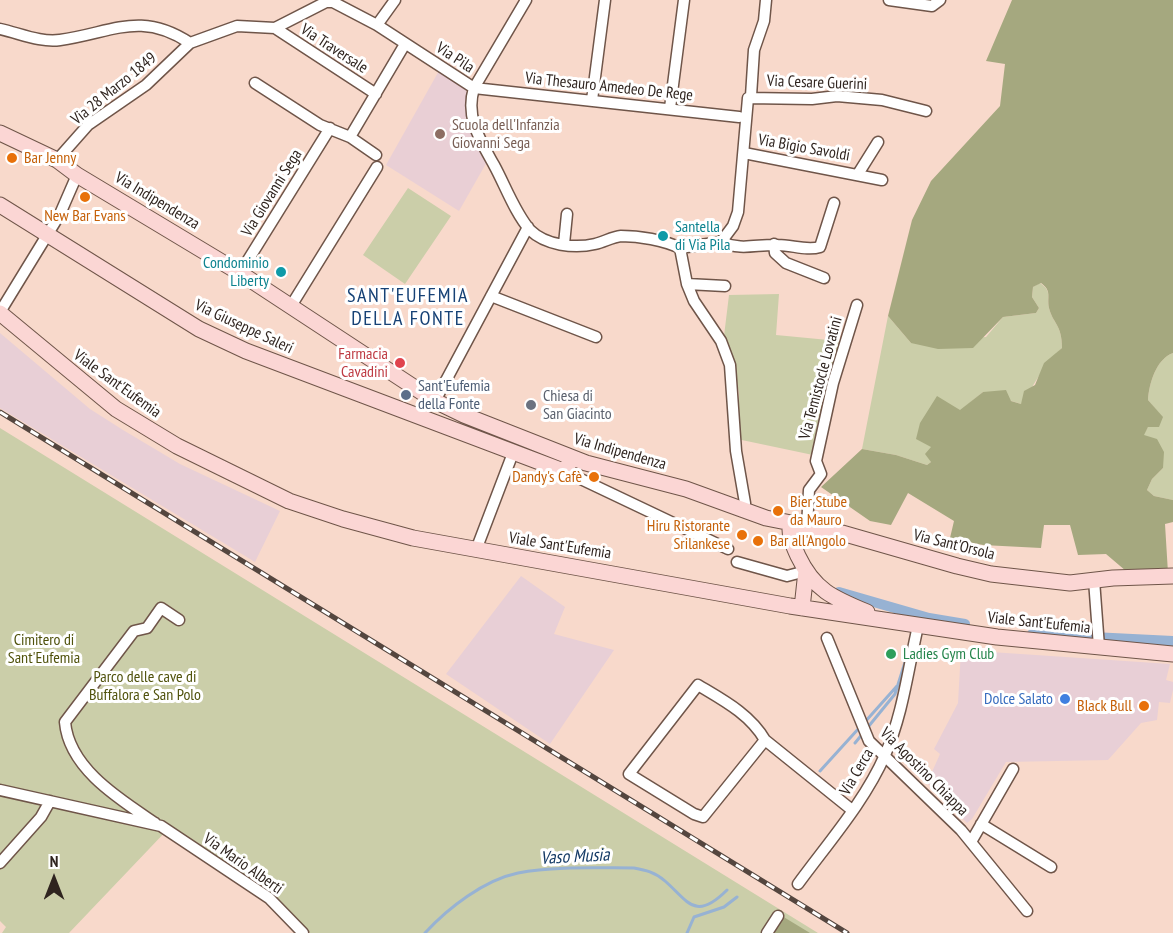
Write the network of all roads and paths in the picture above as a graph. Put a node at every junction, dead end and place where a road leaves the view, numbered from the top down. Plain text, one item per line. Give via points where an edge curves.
1 (395, 0) edge
2 (526, 0) edge
3 (605, 0) edge
4 (684, 0) edge
5 (766, 0) edge
6 (893, 0) edge
7 (940, 0) edge
8 (325, 1) edge
9 (377, 25) junction
10 (275, 28) junction
11 (0, 29) edge
12 (190, 43) junction
13 (405, 44) junction
14 (255, 84) dead end
15 (474, 88) junction
16 (376, 94) junction
17 (751, 96) junction
18 (592, 100) junction
19 (670, 108) junction
20 (926, 111) dead end
21 (739, 117) dead end
22 (330, 128) junction
23 (0, 133) edge
24 (350, 137) junction
25 (878, 142) dead end
26 (744, 153) junction
27 (376, 155) dead end
28 (57, 160) junction
29 (377, 167) dead end
30 (858, 174) junction
31 (77, 175) junction
32 (882, 180) dead end
33 (834, 203) dead end
34 (0, 205) edge
35 (567, 214) dead end
36 (528, 227) junction
37 (46, 234) junction
38 (721, 242) junction
39 (564, 244) junction
40 (774, 244) junction
41 (680, 248) junction
42 (240, 273) junction
43 (824, 279) dead end
44 (687, 284) junction
45 (725, 286) dead end
46 (491, 296) junction
47 (857, 305) dead end
48 (291, 306) junction
49 (0, 312) edge
50 (596, 338) dead end
51 (435, 400) junction
52 (464, 416) junction
53 (459, 431) junction
54 (513, 453) junction
55 (569, 464) junction
56 (744, 510) junction
57 (790, 524) junction
58 (807, 527) junction
59 (728, 549) dead end
60 (476, 550) junction
61 (737, 562) dead end
62 (806, 572) junction
63 (1173, 576) edge
64 (1094, 580) junction
65 (802, 608) junction
66 (178, 620) dead end
67 (887, 620) junction
68 (918, 626) junction
69 (827, 638) dead end
70 (1099, 639) junction
71 (1173, 654) edge
72 (765, 740) junction
73 (885, 755) junction
74 (1013, 769) dead end
75 (0, 790) edge
76 (50, 801) junction
77 (852, 810) junction
78 (981, 824) junction
79 (161, 826) junction
80 (970, 842) junction
81 (0, 863) edge
82 (1051, 867) dead end
83 (798, 884) dead end
84 (1027, 911) dead end
85 (778, 916) dead end
86 (303, 933) edge
87 (767, 933) edge

1 - 9 street
2 - 15 street
3 - 18 street
4 - 19 street
5 - 17 street via 754,50
6 - 7 street via 932,6
8 - 9 street, Via Pila via 344,6
8 - 10 street, Via 28 Marzo 1849
9 - 13 street, Via Pila
10 - 12 street, Via 28 Marzo 1849 via 237,26
10 - 16 street, Via Traversale
11 - 12 street via 58,40 136,24 159,27
12 - 28 street, Via 28 Marzo 1849 via 146,85 88,125
13 - 15 street, Via Pila
13 - 16 street
14 - 22 street
15 - 18 street, Via Thesauro Amedeo De Rege
15 - 36 street, Via Pila via 471,118
16 - 24 street
17 - 20 street, Via Cesare Guerini via 837,96 882,100
17 - 26 street, Via Cesare Guerini
18 - 19 street, Via Thesauro Amedeo De Rege
19 - 21 street, Via Thesauro Amedeo De Rege
22 - 24 street
22 - 42 street, Via Giovanni Sega
23 - 28 street, Via Indipendenza
24 - 27 street
25 - 30 street, Via Bigio Savoldi
26 - 30 street, Via Bigio Savoldi
26 - 38 street, Via Cesare Guerini via 738,212
28 - 31 street, Via Indipendenza
29 - 48 street
30 - 32 street, Via Bigio Savoldi
31 - 37 street via 60,214
31 - 42 street, Via Indipendenza
33 - 40 street via 820,247
34 - 37 street, Via Giuseppe Saleri
35 - 39 street
36 - 39 street via 540,239
36 - 46 street
37 - 49 street
37 - 53 street, Via Giuseppe Saleri via 199,329 246,351
38 - 40 street via 754,248
38 - 41 street
39 - 41 street via 593,245 622,236
40 - 43 street via 775,253 786,263
41 - 44 street
42 - 48 street, Via Indipendenza
44 - 45 street
44 - 56 street via 721,340 730,365
46 - 50 street
46 - 51 street
47 - 58 street, Via Temistocle Lovatini via 830,394 816,461 821,474 809,490
48 - 51 street, Via Indipendenza
49 - 60 street, Viale Sant'Eufemia via 116,409 242,480 343,519
51 - 52 street, Via Indipendenza
52 - 53 street
52 - 55 street, Via Indipendenza
53 - 54 street, Via Giuseppe Saleri
54 - 55 street, Via Giuseppe Saleri
54 - 60 street
55 - 56 street, Via Indipendenza via 686,489
55 - 59 street, Via Giuseppe Saleri
56 - 57 street, Via Indipendenza
57 - 58 street, Via Indipendenza
57 - 62 street via 792,541
58 - 64 street, Via Sant'Orsola via 992,574 1070,583
60 - 65 street, Viale Sant'Eufemia
61 - 62 street via 787,576
62 - 65 street
62 - 67 street via 820,589
63 - 64 street, Via Sant'Orsola
64 - 70 street
65 - 67 street, Viale Sant'Eufemia
66 - 79 street, Via Mario Alberti via 161,608 147,628 134,631 65,722 65,731 79,758 102,787
67 - 68 street, Viale Sant'Eufemia
68 - 70 street, Viale Sant'Eufemia
68 - 73 street, Via Cerca via 901,709
69 - 73 street, Via Agostino Chiappa via 869,741
70 - 71 street, Viale Sant'Eufemia
72 - 72 street via 760,730 736,708 698,685 629,774 703,817
72 - 77 street
73 - 77 street, Via Cerca
73 - 80 street, Via Agostino Chiappa
74 - 78 street
75 - 76 street, Via Mario Alberti
76 - 79 street, Via Mario Alberti
76 - 81 street via 41,817
77 - 83 street, Via Cerca
78 - 80 street
78 - 82 street
79 - 86 street, Via Mario Alberti via 269,898
80 - 84 street, Via Agostino Chiappa
85 - 87 street

